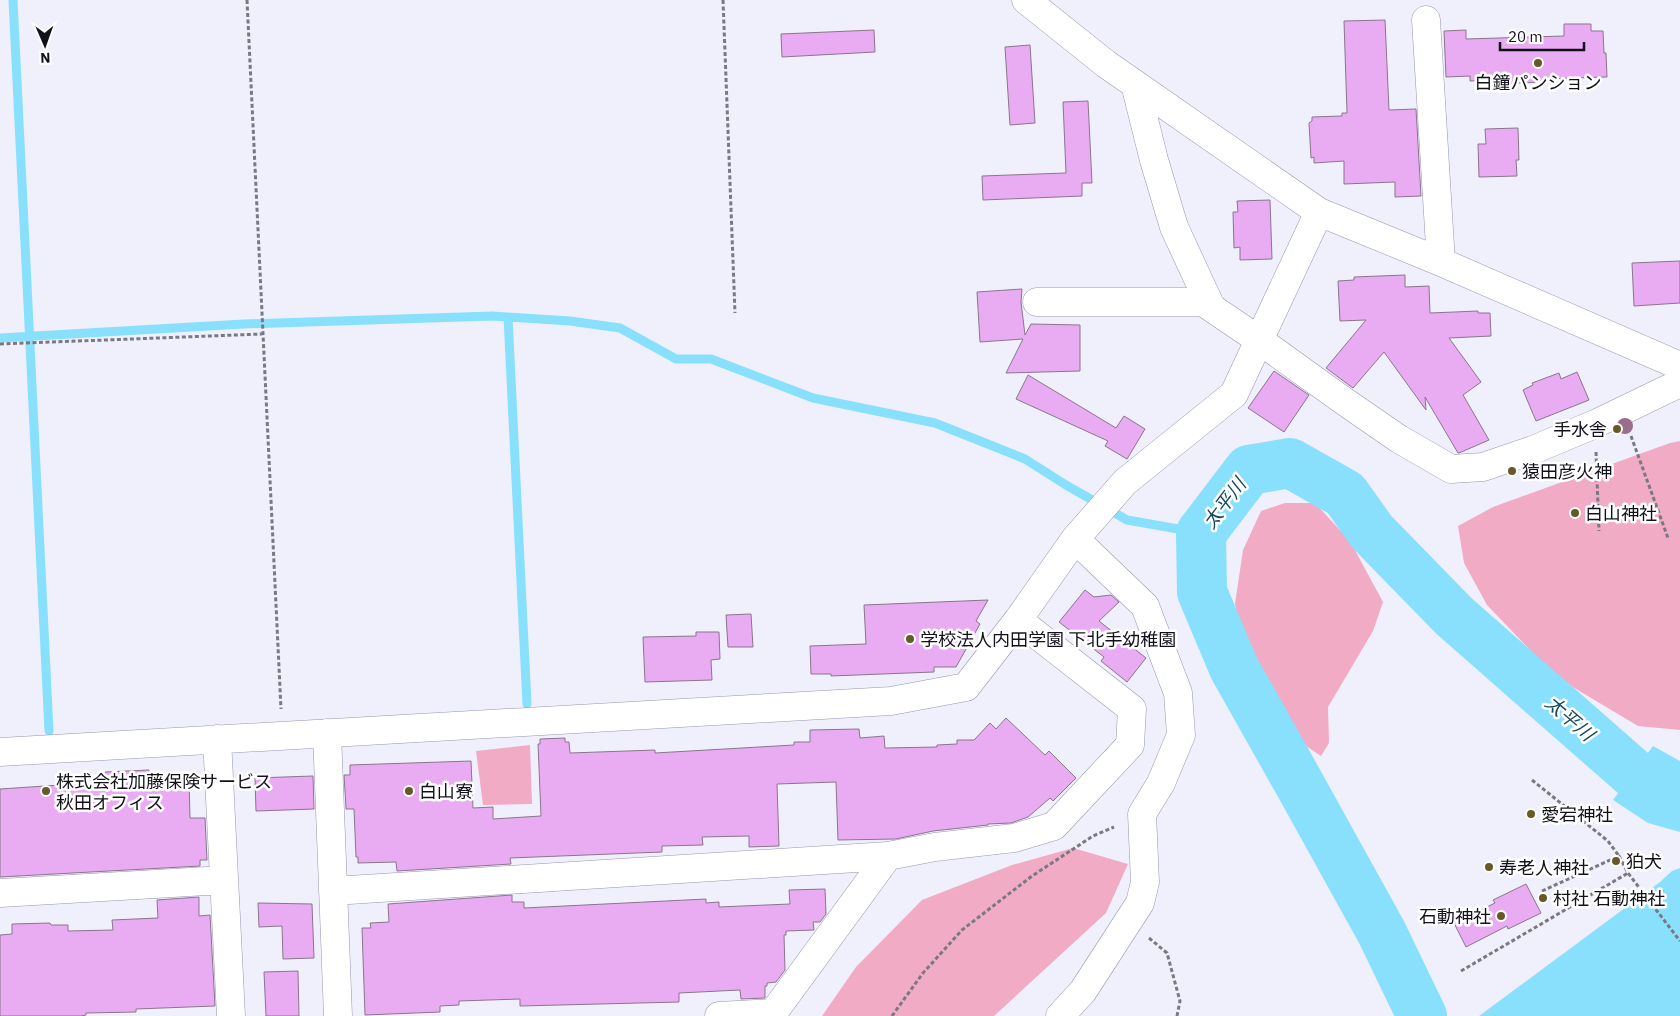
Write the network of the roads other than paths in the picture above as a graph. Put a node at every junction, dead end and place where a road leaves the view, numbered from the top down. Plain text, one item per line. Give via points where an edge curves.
1 (1026, 0) edge
2 (1426, 20) dead end
3 (1135, 84) junction
4 (1319, 212) junction
5 (1441, 262) junction
6 (1037, 302) dead end
7 (1211, 307) junction
8 (1259, 340) junction
9 (1680, 366) edge
10 (1680, 383) edge
11 (1075, 539) junction
12 (1018, 620) junction
13 (327, 733) junction
14 (218, 739) junction
15 (0, 752) edge
16 (888, 856) junction
17 (224, 880) junction
18 (333, 891) junction
19 (0, 893) edge
20 (772, 1015) edge
21 (230, 1016) edge
22 (338, 1016) edge
23 (719, 1016) edge
24 (1060, 1016) edge

1 - 3 street
2 - 5 street
3 - 4 street
3 - 7 street via 1174,228
4 - 5 street
4 - 8 street
5 - 9 street
6 - 7 street via 1203,302
7 - 8 street
8 - 10 street via 1399,439 1451,469 1483,466 1533,450
8 - 11 street via 1234,394 1125,482
11 - 12 street
11 - 24 street via 1146,606 1178,693 1181,735 1161,783 1142,814 1146,882 1140,903 1083,991
12 - 13 street via 966,687 891,701
12 - 16 street via 1132,709 1130,745 1054,826 1014,838
13 - 14 street
13 - 18 street
14 - 15 street
14 - 17 street
16 - 18 street
16 - 20 street
17 - 19 street
17 - 21 street
18 - 22 street
20 - 23 street

